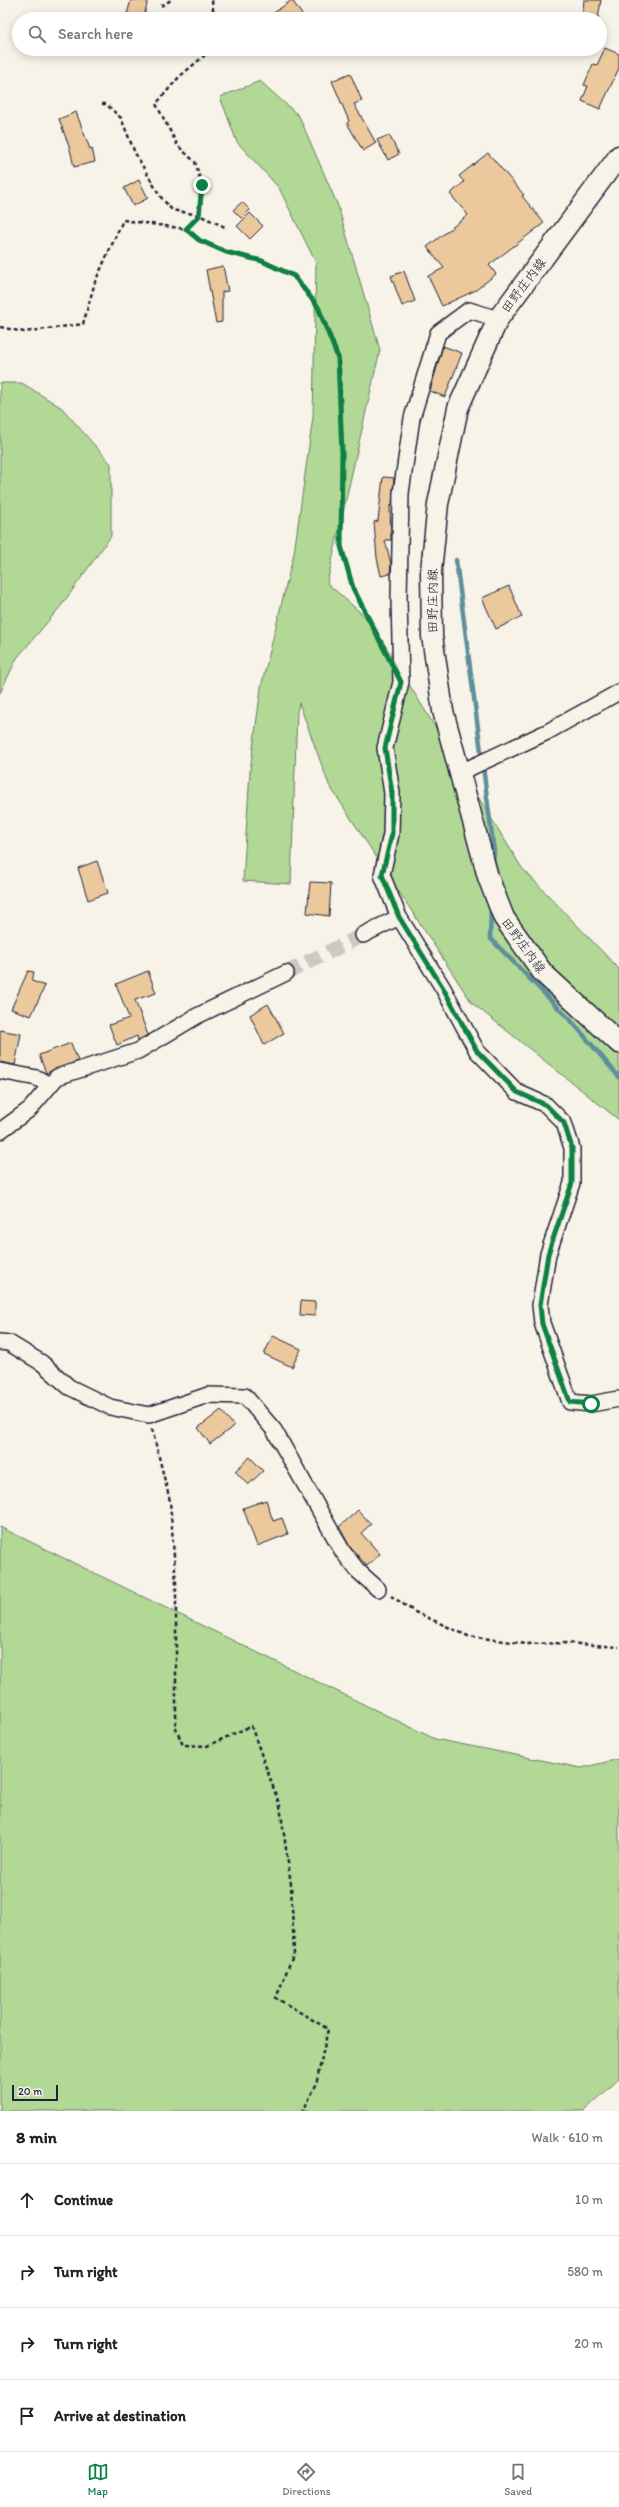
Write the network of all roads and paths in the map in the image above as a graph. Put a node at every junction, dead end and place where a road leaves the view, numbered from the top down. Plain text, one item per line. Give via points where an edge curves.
1 (171, 0) edge
2 (212, 0) edge
3 (161, 6) dead end
4 (213, 12) edge
5 (204, 56) edge
6 (102, 104) dead end
7 (619, 156) edge
8 (199, 216) junction
9 (227, 228) dead end
10 (186, 229) junction
11 (498, 319) junction
12 (0, 327) edge
13 (387, 655) dead end
14 (618, 692) edge
15 (461, 772) junction
16 (399, 917) junction
17 (363, 935) tunnel mouth
18 (286, 973) tunnel mouth
19 (619, 1043) edge
20 (0, 1071) edge
21 (50, 1085) junction
22 (0, 1131) edge
23 (0, 1342) edge
24 (619, 1399) edge
25 (149, 1415) junction
26 (378, 1589) joint
27 (619, 1647) edge
28 (303, 2111) edge

1 - 3 path
2 - 4 path
5 - 8 path via 179,77 156,104 178,146 195,162 202,185
6 - 8 path via 106,104 121,118 135,153 160,196 172,210
7 - 11 main road, 田野庄内線
8 - 9 path
8 - 10 path
10 - 12 path via 123,220 95,282 83,324 24,332
10 - 13 path via 199,240 226,252 262,261 294,276 318,307 338,358 342,453 341,546 353,588
11 - 15 main road, 田野庄内線 via 458,408 438,504 431,571 432,636 443,711
11 - 16 street via 469,310 438,333 412,418 401,493 401,682 385,748 392,793 392,834 382,875
14 - 15 street via 548,732
15 - 19 main road, 田野庄内線 via 488,877 504,918 543,973
16 - 17 street
16 - 24 street via 443,988 477,1051 517,1092 546,1105 564,1123 572,1148 572,1183 548,1254 540,1305 542,1324 570,1402 591,1404
18 - 21 street via 198,1016 138,1051 100,1065 64,1074
20 - 21 street via 37,1078
21 - 22 street via 30,1109
23 - 25 street via 9,1343 42,1363 69,1387 110,1407
25 - 26 street via 208,1395 244,1396 274,1430 343,1552 358,1571
25 - 28 path via 170,1501 176,1583 176,1729 183,1744 207,1746 250,1726 280,1806 291,1884 294,1954 276,1998 328,2029 316,2085
26 - 27 path via 415,1612 468,1636 526,1644 568,1643

